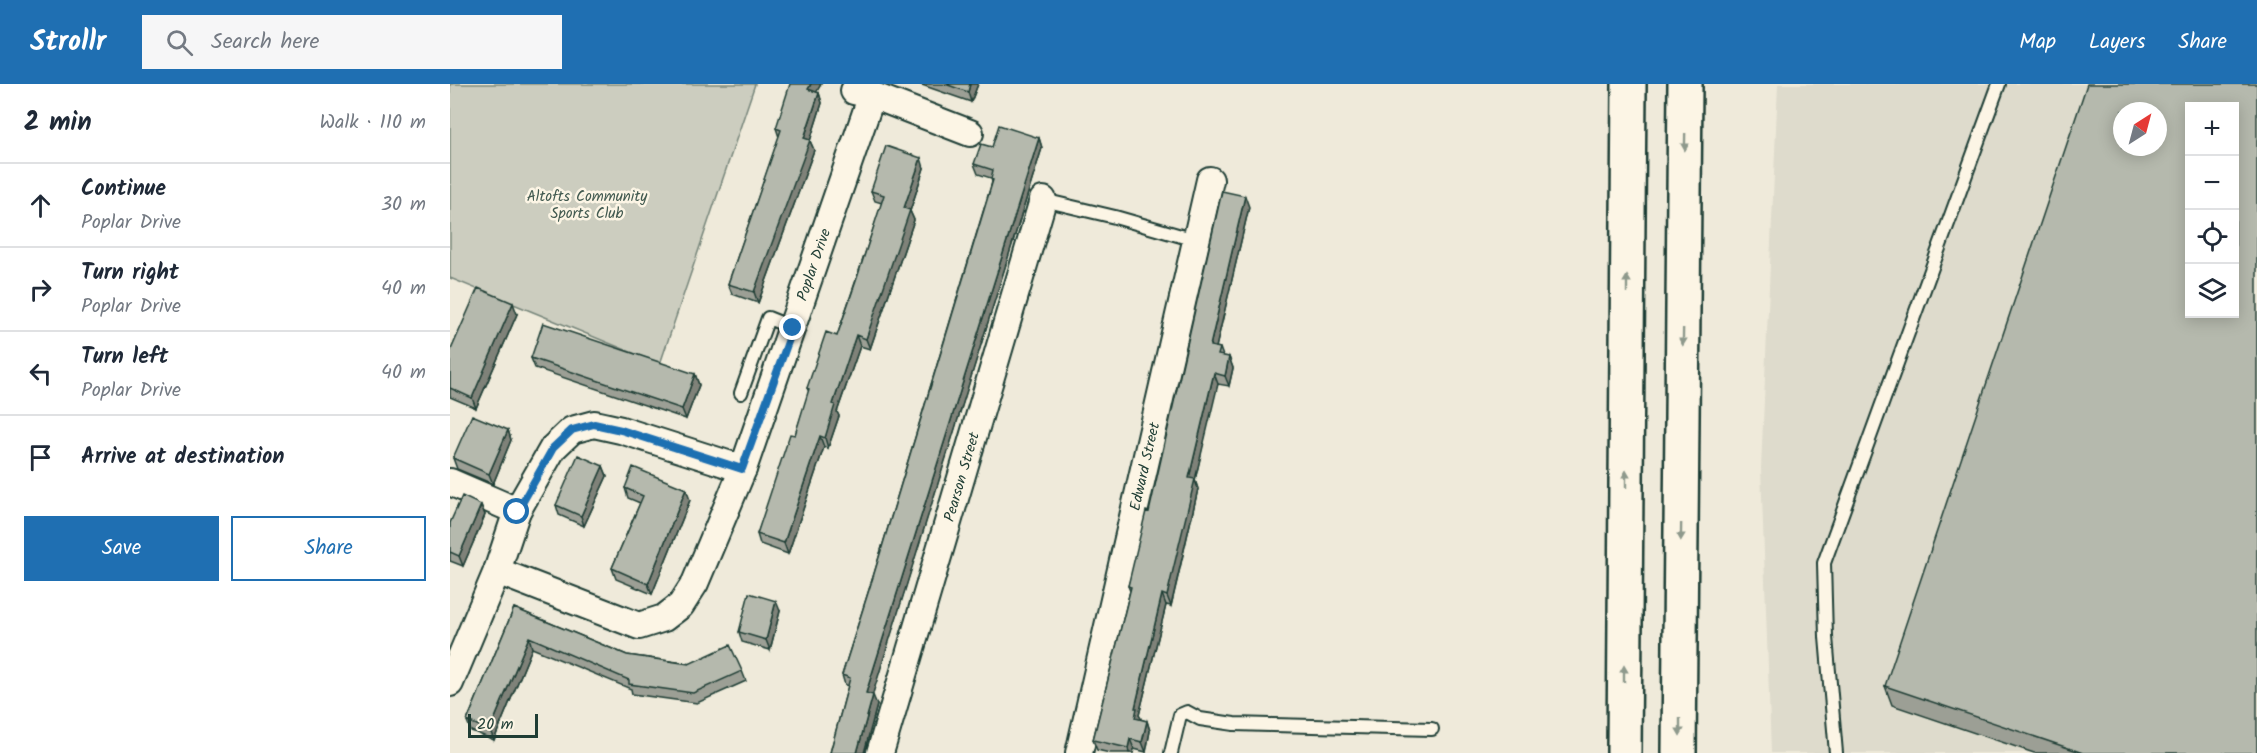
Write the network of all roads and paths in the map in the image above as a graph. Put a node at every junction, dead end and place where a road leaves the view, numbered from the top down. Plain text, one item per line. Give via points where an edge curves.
1 (1629, 84) edge
2 (1685, 84) edge
3 (1999, 84) edge
4 (970, 133) dead end
5 (1210, 180) dead end
6 (1043, 200) joint
7 (1196, 240) junction
8 (793, 328) junction
9 (741, 393) dead end
10 (742, 469) junction
11 (450, 482) edge
12 (517, 512) junction
13 (497, 571) junction
14 (450, 683) edge
15 (1432, 729) dead end
16 (880, 753) edge
17 (1079, 753) edge
18 (1170, 753) edge
19 (1624, 753) edge
20 (1679, 753) edge
21 (1836, 753) edge

19 -> 1 highway
2 -> 20 highway
3 - 21 lane via 1824,563
4 - 8 street, Poplar Drive via 863,93
5 - 7 street, Edward Street
6 - 7 lane
6 - 16 street, Pearson Street
7 - 17 street, Edward Street
8 - 9 lane via 768,318
8 - 10 street, Poplar Drive
10 - 12 street via 594,424 572,430 553,448
10 - 13 street, Poplar Drive via 695,583 681,605 664,618 639,626
11 - 12 street
12 - 13 street
13 - 14 street
15 - 18 lane via 1234,724 1200,719 1187,712 1180,715

